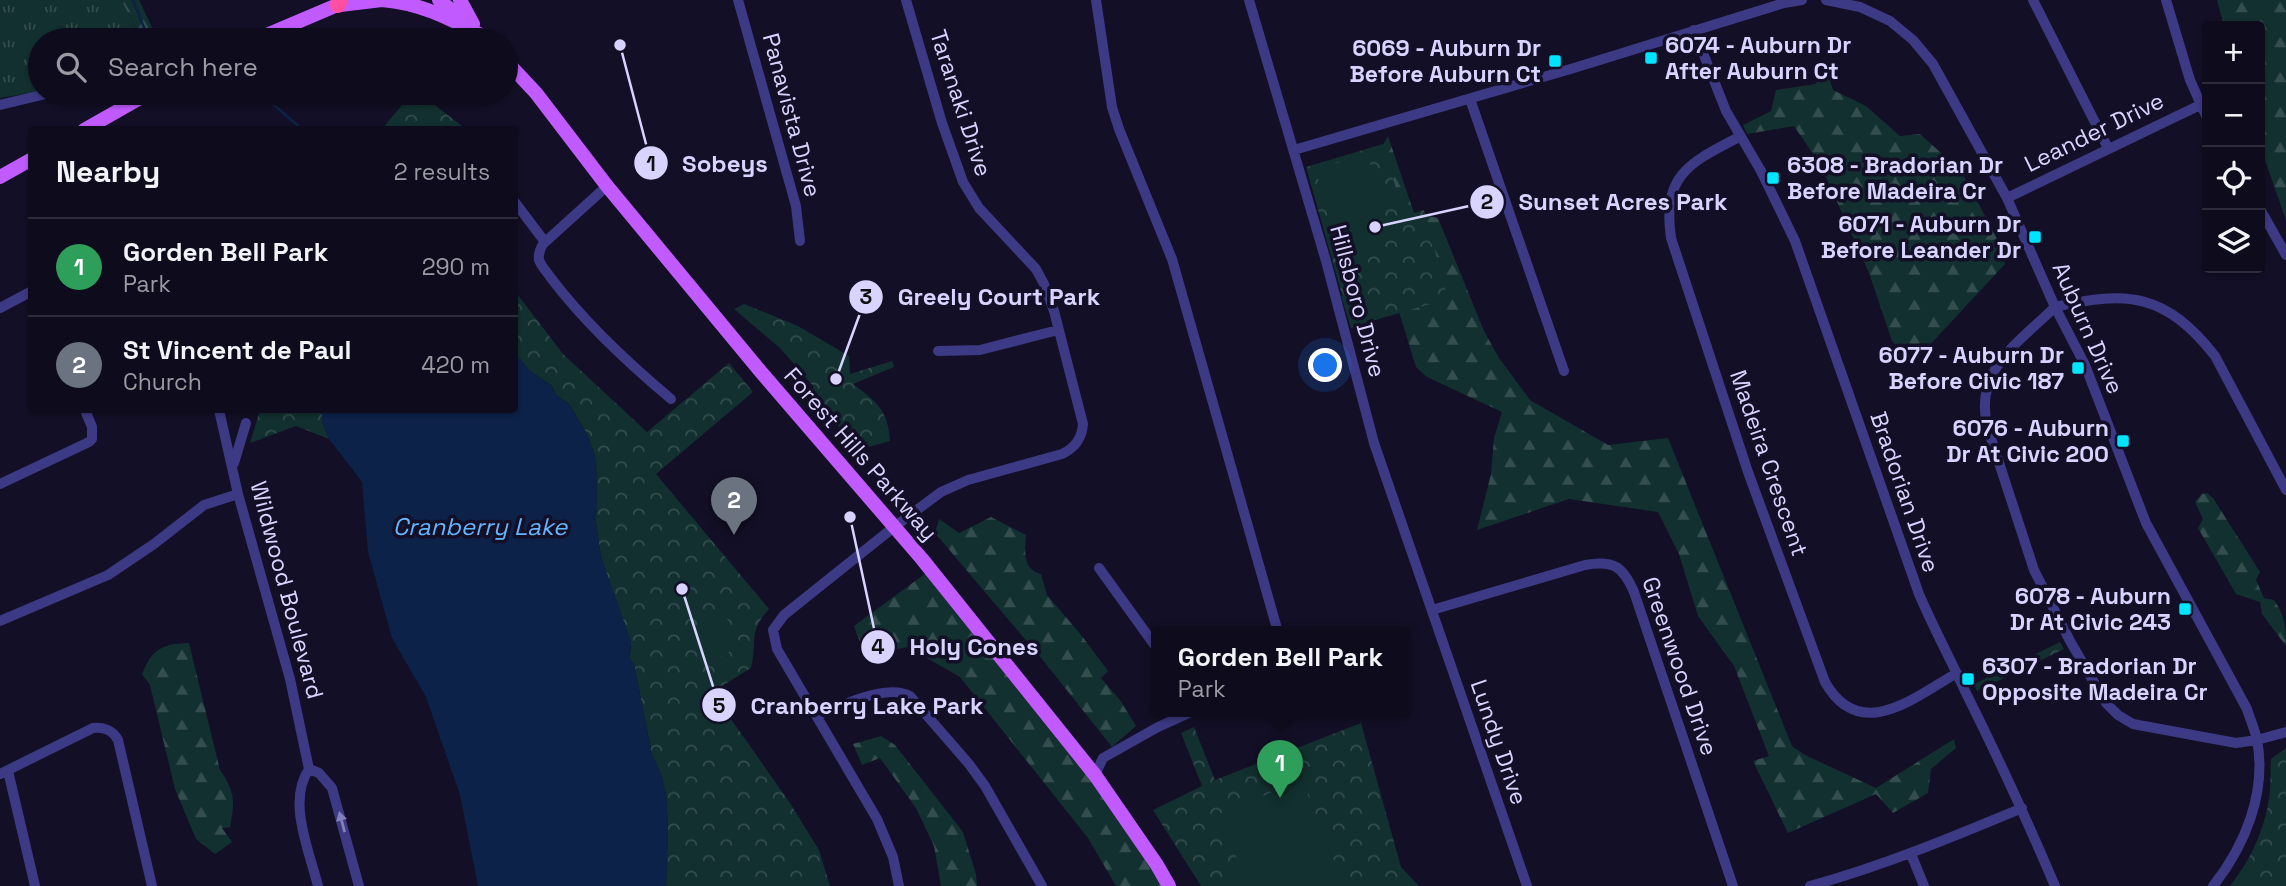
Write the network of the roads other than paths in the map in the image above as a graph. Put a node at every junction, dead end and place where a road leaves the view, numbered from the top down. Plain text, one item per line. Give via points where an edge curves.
1 (382, 0) edge
2 (439, 0) edge
3 (460, 0) edge
4 (738, 0) edge
5 (906, 0) edge
6 (1096, 0) edge
7 (1249, 0) edge
8 (1802, 0) edge
9 (1826, 0) edge
10 (2033, 0) edge
11 (2166, 0) edge
12 (342, 2) edge
13 (282, 28) edge
14 (466, 28) edge
15 (472, 28) edge
16 (477, 28) edge
17 (1694, 30) junction
18 (518, 74) edge
19 (28, 98) edge
20 (1470, 99) junction
21 (0, 105) edge
22 (128, 105) edge
23 (2200, 105) junction
24 (2202, 109) edge
25 (91, 126) edge
26 (1740, 137) junction
27 (2108, 148) junction
28 (1294, 150) junction
29 (28, 161) edge
30 (0, 177) edge
31 (607, 186) junction
32 (2007, 198) junction
33 (518, 206) edge
34 (2261, 210) edge
35 (800, 241) dead end
36 (545, 242) junction
37 (2286, 255) edge
38 (28, 293) edge
39 (2055, 307) junction
40 (0, 308) edge
41 (1058, 330) junction
42 (938, 351) dead end
43 (1564, 371) dead end
44 (671, 399) dead end
45 (86, 413) edge
46 (220, 413) edge
47 (246, 424) dead end
48 (233, 466) junction
49 (0, 484) edge
50 (2286, 490) edge
51 (238, 494) junction
52 (894, 527) junction
53 (1100, 568) dead end
54 (1432, 610) junction
55 (0, 621) edge
56 (1276, 626) edge
57 (1151, 640) edge
58 (1957, 673) junction
59 (817, 715) junction
60 (1178, 717) edge
61 (2286, 732) edge
62 (2257, 740) junction
63 (309, 769) junction
64 (4, 772) edge
65 (1095, 775) junction
66 (2022, 808) junction
67 (1911, 854) junction
68 (35, 886) edge
69 (152, 886) edge
70 (318, 886) edge
71 (359, 886) edge
72 (899, 886) edge
73 (1042, 886) edge
74 (1169, 886) edge
75 (1527, 886) edge
76 (1733, 886) edge
77 (1811, 886) edge
78 (1924, 886) edge
79 (2055, 886) edge
80 (2213, 886) edge

1 - 12 main road
1 - 14 main road via 435,11
2 - 15 main road
3 - 16 main road
4 - 35 street, Panavista Drive via 796,206
5 - 41 street, Taranaki Drive via 963,182 979,208 1035,269
6 - 56 street via 1112,107 1172,259
7 - 28 street, Hillsboro Drive
8 - 17 street
9 - 32 street, Auburn Drive via 1871,11 1913,40 1933,64
10 - 27 street
11 - 23 street
12 - 13 main road
17 - 20 street
17 - 26 street, Bradorian Drive via 1711,79
18 - 31 main road, Forest Hills Parkway
19 - 21 street
20 - 28 street
20 - 43 street
22 - 25 main road
23 - 24 street
23 - 27 street, Leander Drive
26 - 58 street, Bradorian Drive via 1762,171 1795,241 1919,594
26 - 58 street, Madeira Crescent via 1698,159 1679,179 1670,202 1671,239 1825,682 1838,700 1877,714 1891,711
27 - 32 street, Leander Drive
28 - 54 street, Hillsboro Drive via 1374,443
29 - 30 main road
31 - 36 street
31 - 52 main road, Forest Hills Parkway
32 - 39 street, Auburn Drive
33 - 36 street
34 - 37 street
36 - 44 street via 539,260 561,291 630,364
38 - 40 street
39 - 50 street via 2120,298 2156,305 2182,320 2215,356
39 - 62 street, Auburn Drive via 2085,365 2146,523 2247,709
39 - 62 street via 1996,365 1984,400 1988,429 2035,570 2070,642 2118,715 2139,726 2235,743
41 - 42 street via 980,350
41 - 52 street, Taranaki Drive via 1083,420 1074,446 1062,454 952,487
45 - 49 street via 92,427 89,442
46 - 48 street
47 - 48 street, Wildwood Boulevard
48 - 51 street, Wildwood Boulevard
51 - 55 street via 204,505 108,575
51 - 63 street, Wildwood Boulevard via 290,679
52 - 59 street via 784,615 773,630 777,649
52 - 65 main road, Forest Hills Parkway
53 - 57 street
54 - 75 street, Lundy Drive
54 - 76 street, Greenwood Drive via 1585,565 1608,563 1623,572 1634,592
58 - 66 street, Bradorian Drive
59 - 72 street via 877,819
59 - 73 street via 884,692 910,696 985,786
60 - 65 street via 1102,758
61 - 62 street
62 - 80 street, Auburn Drive via 2259,788 2253,809 2232,859
63 - 70 street, Wildwood Boulevard via 298,805
71 -> 63 street via 332,788
64 - 68 street
64 - 69 street via 93,728 112,732 118,740
65 - 74 main road, Forest Hills Parkway
66 - 67 street
66 - 79 street, Bradorian Drive
67 - 77 street
67 - 78 street

